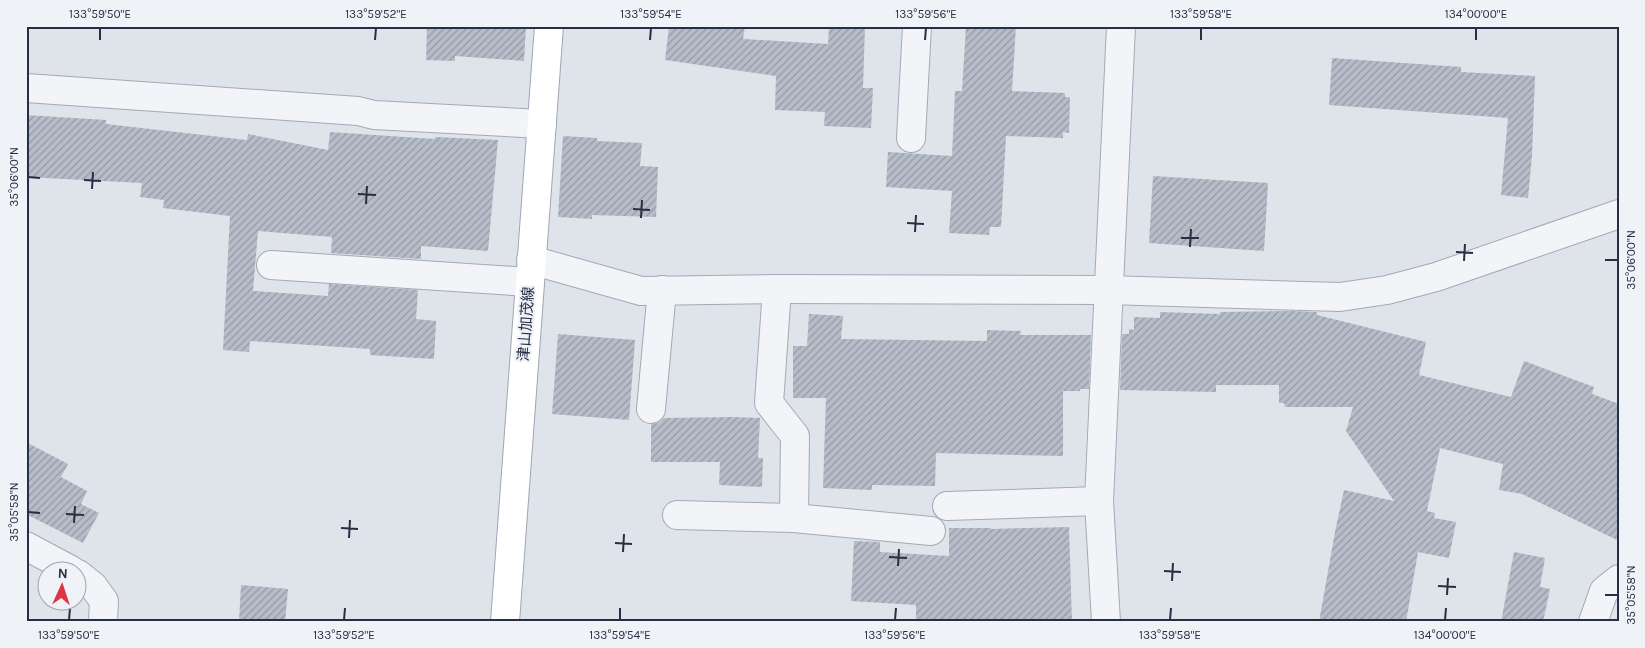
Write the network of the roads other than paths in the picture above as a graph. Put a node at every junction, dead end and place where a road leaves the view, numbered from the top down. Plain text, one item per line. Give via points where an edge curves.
1 (549, 26) edge
2 (917, 26) edge
3 (1121, 26) edge
4 (26, 88) edge
5 (542, 124) junction
6 (911, 138) dead end
7 (1619, 214) edge
8 (271, 264) dead end
9 (530, 271) junction
10 (777, 289) junction
11 (662, 290) junction
12 (1108, 290) junction
13 (651, 409) dead end
14 (1099, 501) junction
15 (946, 506) dead end
16 (676, 516) dead end
17 (794, 518) junction
18 (931, 531) dead end
19 (26, 546) edge
20 (52, 560) edge
21 (1619, 579) edge
22 (88, 582) edge
23 (103, 622) edge
24 (505, 622) edge
25 (1106, 622) edge
26 (1593, 622) edge

1 - 5 main road, 津山加茂線
2 - 6 street
3 - 12 street
4 - 5 street via 358,111 374,115
5 - 9 main road, 津山加茂線
7 - 12 street via 1436,277 1387,290 1340,297
8 - 9 street
9 - 11 street via 641,291
9 - 24 main road, 津山加茂線
10 - 11 street
10 - 12 street
10 - 17 street via 769,403 795,436
11 - 13 street
12 - 14 street
14 - 15 street
14 - 25 street
16 - 17 street
17 - 18 street
19 - 20 street
21 - 26 street via 1604,591
22 - 23 street via 104,601

